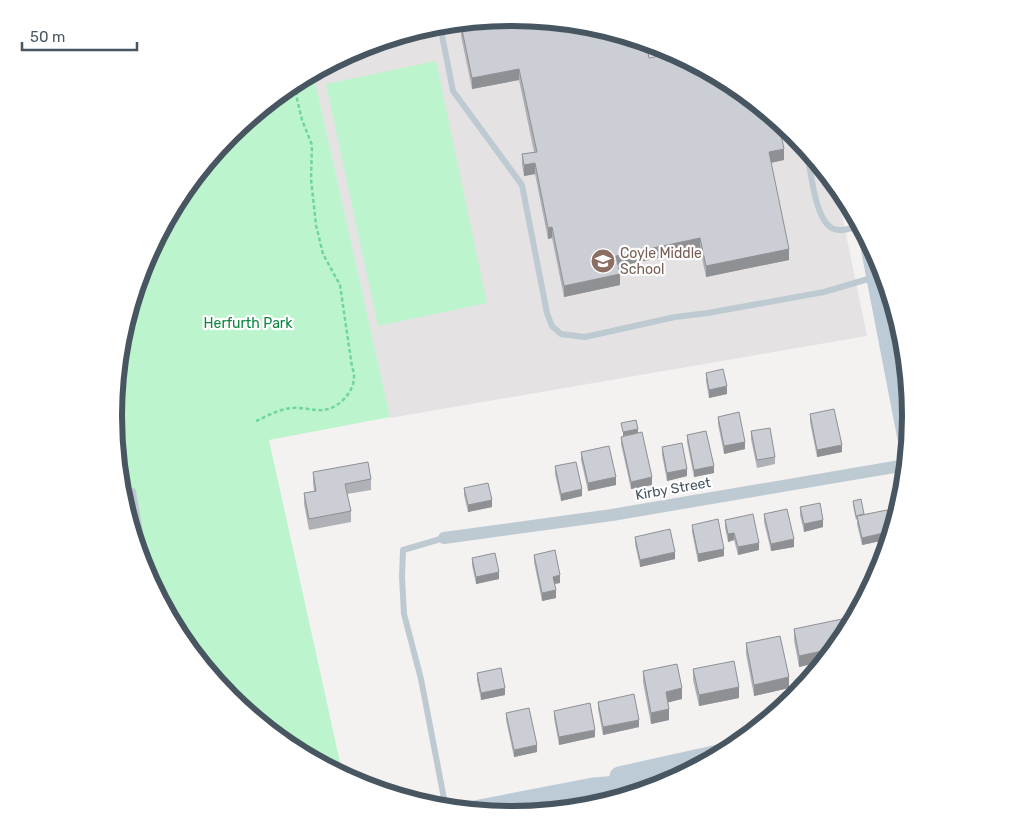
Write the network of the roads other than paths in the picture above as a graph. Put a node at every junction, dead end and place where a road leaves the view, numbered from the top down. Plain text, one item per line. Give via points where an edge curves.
1 (442, 33) edge
2 (809, 164) edge
3 (854, 228) edge
4 (875, 273) edge
5 (876, 277) junction
6 (892, 328) edge
7 (897, 351) edge
8 (900, 377) edge
9 (899, 466) edge
10 (128, 490) edge
11 (140, 532) dead end
12 (444, 538) joint
13 (701, 758) edge
14 (645, 783) edge
15 (593, 787) junction
16 (444, 800) edge
17 (529, 806) edge

1 - 5 lane via 453,91 522,185 547,313 552,326 561,334 586,336 675,317 824,292
2 - 3 lane via 824,222 840,231
4 - 5 street
5 - 6 street
7 - 8 street
9 - 12 street, Kirby Street via 612,516
10 - 11 lane via 133,491
12 - 16 lane via 403,550 402,577 404,614 421,679
13 - 15 street via 618,776
14 - 15 street
15 - 17 street

